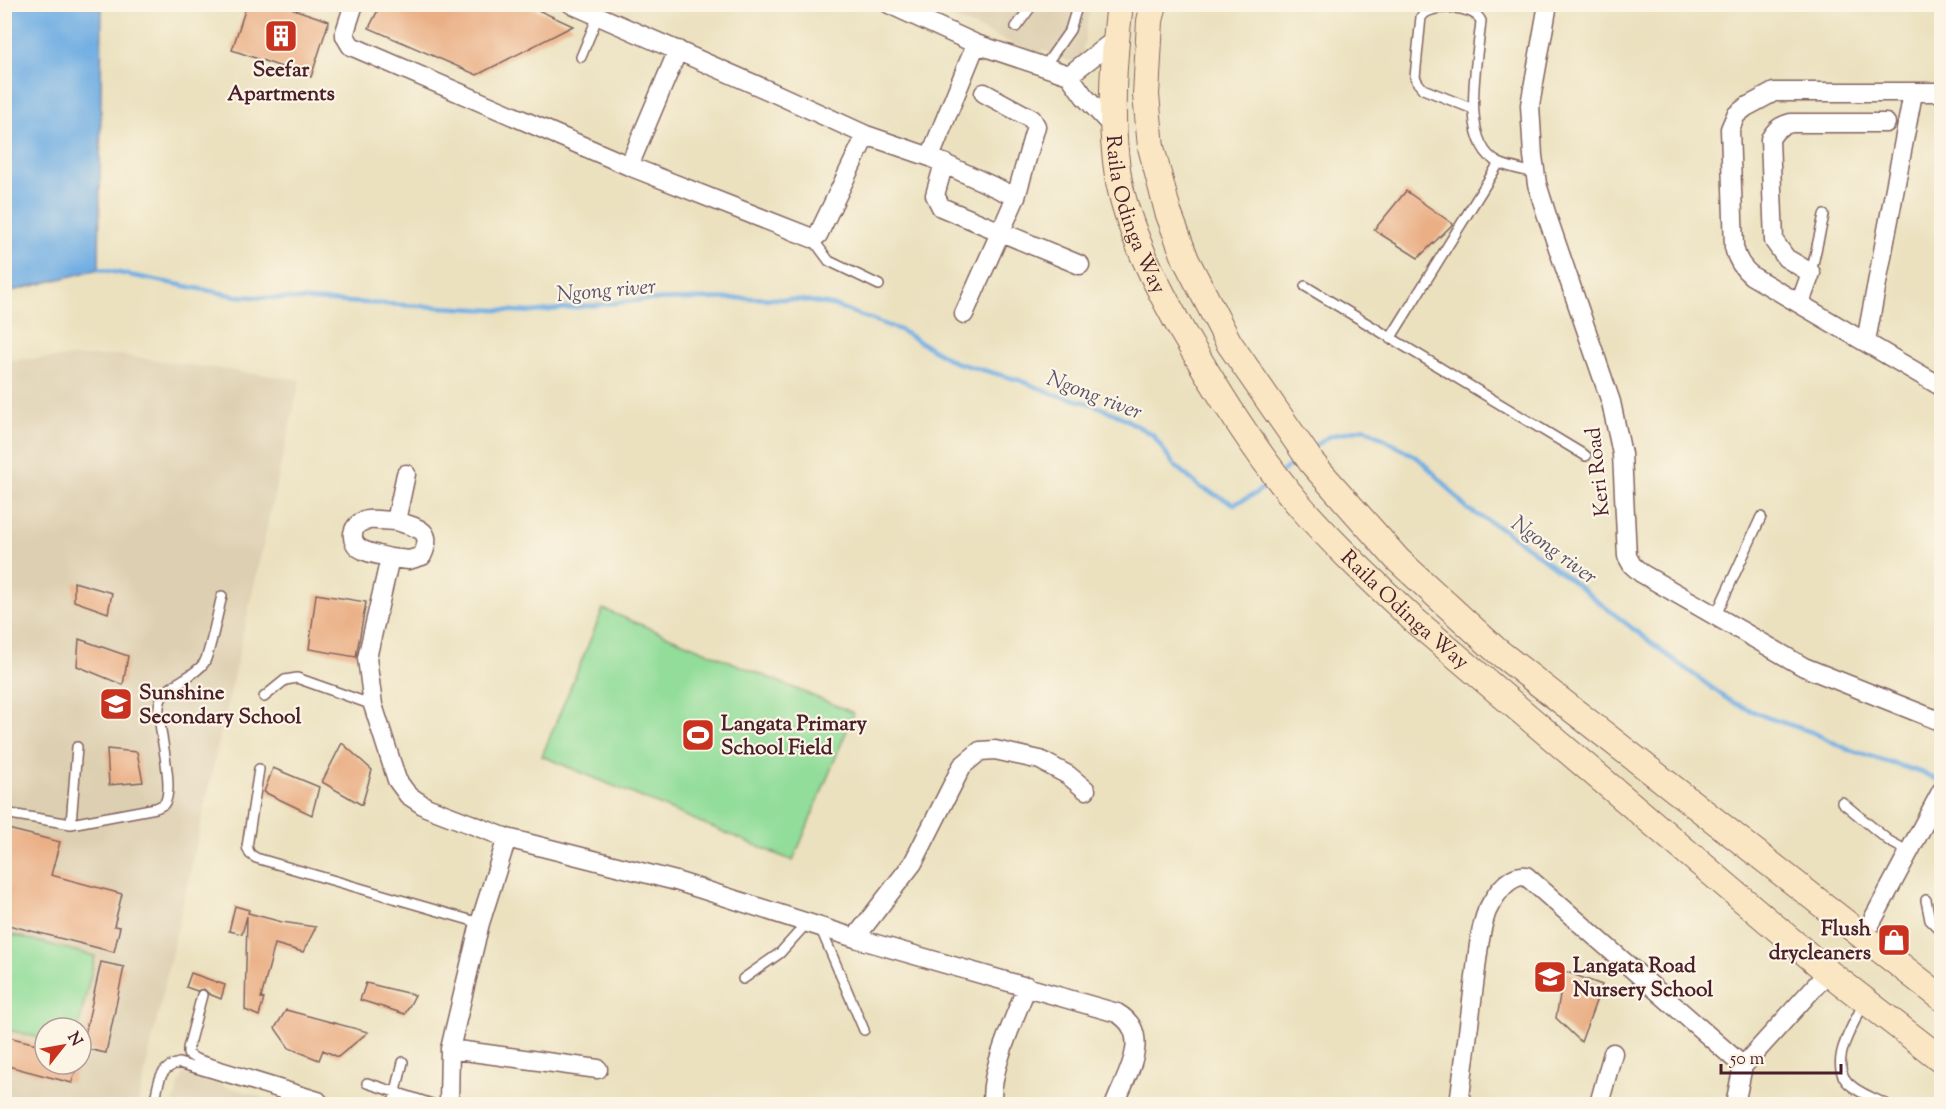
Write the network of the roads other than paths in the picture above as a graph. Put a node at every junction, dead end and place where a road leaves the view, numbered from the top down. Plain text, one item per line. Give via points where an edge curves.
1 (354, 4) edge
2 (571, 4) edge
3 (889, 4) edge
4 (1033, 4) edge
5 (1078, 4) edge
6 (1120, 4) edge
7 (1154, 4) edge
8 (1548, 4) edge
9 (598, 16) junction
10 (1016, 27) dead end
11 (1116, 39) junction
12 (976, 44) junction
13 (678, 50) junction
14 (581, 57) dead end
15 (1044, 67) junction
16 (1069, 75) junction
17 (1941, 92) edge
18 (984, 93) dead end
19 (1912, 93) junction
20 (1473, 109) junction
21 (1886, 123) dead end
22 (1112, 126) junction
23 (866, 135) junction
24 (937, 160) junction
25 (1499, 163) junction
26 (629, 166) junction
27 (1535, 173) junction
28 (1016, 197) junction
29 (1824, 215) dead end
30 (1000, 232) junction
31 (812, 238) junction
32 (1080, 265) dead end
33 (1810, 273) junction
34 (879, 285) dead end
35 (1305, 286) dead end
36 (1800, 303) junction
37 (964, 314) dead end
38 (1390, 339) junction
39 (1866, 341) junction
40 (1941, 387) edge
41 (1586, 456) dead end
42 (406, 474) dead end
43 (1761, 517) dead end
44 (396, 521) junction
45 (390, 558) junction
46 (222, 596) dead end
47 (1715, 617) junction
48 (264, 697) dead end
49 (372, 705) junction
50 (1941, 722) edge
51 (1610, 738) junction
52 (77, 747) dead end
53 (1590, 767) junction
54 (259, 768) dead end
55 (1086, 789) dead end
56 (1939, 799) edge
57 (1842, 802) dead end
58 (4, 813) edge
59 (71, 824) junction
60 (507, 838) junction
61 (1909, 852) junction
62 (1926, 900) dead end
63 (480, 923) junction
64 (813, 925) junction
65 (1941, 932) edge
66 (1864, 936) junction
67 (855, 938) junction
68 (1828, 972) junction
69 (743, 979) dead end
70 (1027, 986) junction
71 (1937, 989) edge
72 (202, 995) dead end
73 (1864, 1000) junction
74 (864, 1030) dead end
75 (450, 1049) junction
76 (1613, 1053) dead end
77 (1941, 1060) edge
78 (403, 1062) dead end
79 (1743, 1066) junction
80 (598, 1069) dead end
81 (367, 1083) dead end
82 (397, 1092) junction
83 (154, 1104) edge
84 (316, 1104) edge
85 (326, 1104) edge
86 (393, 1104) edge
87 (432, 1104) edge
88 (449, 1104) edge
89 (993, 1104) edge
90 (1115, 1104) edge
91 (1459, 1104) edge
92 (1599, 1104) edge
93 (1735, 1104) edge
94 (1886, 1104) edge

1 - 26 street via 345,32 351,46
2 - 9 street
3 - 12 street
4 - 10 lane
5 - 15 lane via 1070,30
6 - 11 main road, Raila Odinga Way
7 - 51 main road, Raila Odinga Way via 1146,95 1151,147 1186,260 1229,343 1312,463 1398,560 1496,650
8 - 27 street, Keri Road via 1530,105
9 - 13 street
9 - 14 lane
11 - 16 street
11 - 22 main road, Raila Odinga Way
12 - 15 street
12 - 24 street
13 - 23 street
13 - 26 street
15 - 16 street
16 - 22 street
17 - 19 street
18 - 28 street via 1032,119 1036,126
19 - 36 street via 1774,92 1736,116 1730,129 1736,258 1752,276
19 - 39 street
20 - 20 lane via 1423,88 1415,77 1421,17 1429,10 1437,7 1479,15
20 - 25 lane via 1480,143
21 - 33 street via 1791,123 1781,125 1770,139 1774,241 1786,258
22 - 53 main road, Raila Odinga Way via 1119,178 1142,250 1161,293 1246,435 1349,558 1414,620
23 - 24 street
23 - 31 street via 818,235
24 - 28 street
24 - 30 street via 935,195 941,207
25 - 27 lane
25 - 38 lane
26 - 31 street
27 - 47 street, Keri Road via 1611,402 1622,454 1627,556 1641,573
28 - 30 street
29 - 33 lane
30 - 32 street
30 - 37 street
31 - 34 lane via 829,261
33 - 36 street
35 - 38 lane
36 - 39 street
38 - 41 lane
39 - 40 street
42 - 44 street
43 - 47 lane
44 - 45 street via 421,529 426,542 422,556 409,560
44 - 45 street via 367,520 353,530 356,544 362,550
45 - 49 street via 367,658
46 - 59 lane via 205,662 159,701 166,763 164,804
47 - 50 street, Keri Road via 1804,667
48 - 49 lane via 285,680 297,678
49 - 60 street via 397,780 408,795 426,807
51 - 53 main road
51 - 66 main road, Raila Odinga Way
52 - 59 lane
53 - 68 main road, Raila Odinga Way
54 - 63 lane via 247,847 250,854
55 - 67 street via 1040,760 995,750 980,751 962,766 914,863
56 - 61 street
57 - 61 lane via 1889,841
58 - 59 lane
60 - 63 street
60 - 64 street via 676,881
61 - 66 street
62 - 65 lane via 1932,924
63 - 75 street
64 - 67 street
64 - 69 lane
64 - 74 lane
66 - 71 main road, Raila Odinga Way
67 - 70 street
68 - 73 main road, Raila Odinga Way
68 - 79 street
70 - 89 street via 995,1075
70 - 90 street via 1127,1019 1135,1032 1136,1052
72 - 85 lane via 188,1054 320,1097
73 - 77 main road, Raila Odinga Way
73 - 94 lane via 1841,1052 1840,1065 1853,1088
75 - 80 street
75 - 88 street
76 - 92 street
78 - 82 lane
79 - 91 street via 1526,876 1520,875 1502,889 1487,912
79 - 93 street
81 - 82 lane
82 - 86 lane
82 - 87 lane
83 - 84 lane via 164,1069 179,1063

